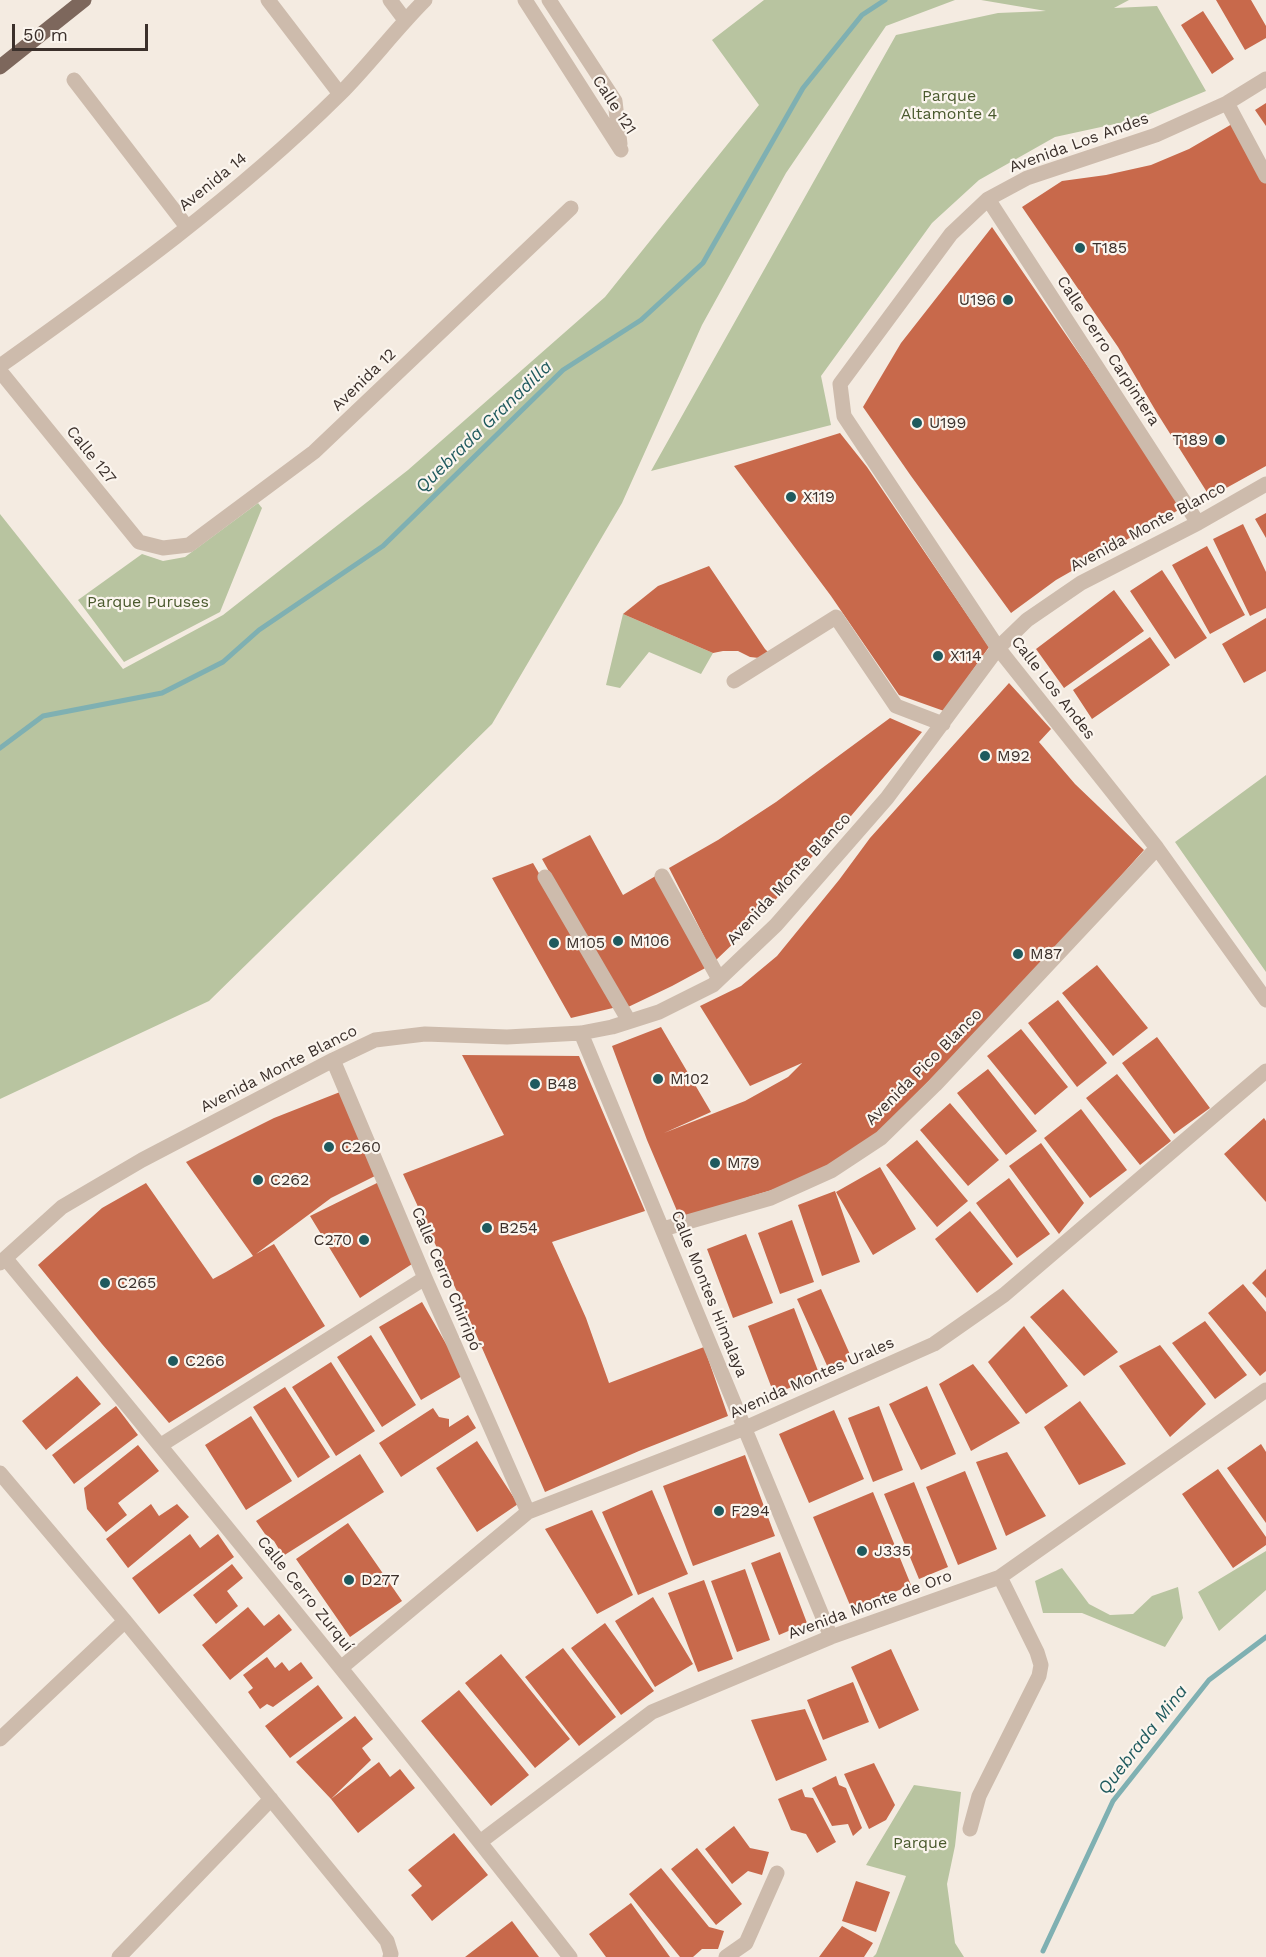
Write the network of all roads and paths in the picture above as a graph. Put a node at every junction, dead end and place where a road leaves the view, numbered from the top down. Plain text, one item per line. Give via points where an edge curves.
1 (84, 0) edge
2 (268, 0) edge
3 (390, 0) edge
4 (425, 0) edge
5 (525, 0) edge
6 (549, 0) edge
7 (405, 20) junction
8 (0, 67) edge
9 (1266, 79) edge
10 (74, 80) dead end
11 (340, 94) junction
12 (1227, 103) junction
13 (1266, 176) edge
14 (988, 199) junction
15 (571, 208) dead end
16 (187, 227) junction
17 (0, 366) edge
18 (0, 371) edge
19 (840, 384) joint
20 (1266, 484) edge
21 (1198, 523) junction
22 (163, 548) joint
23 (998, 648) junction
24 (734, 681) dead end
25 (943, 724) junction
26 (1157, 848) junction
27 (662, 876) dead end
28 (545, 877) dead end
29 (719, 979) junction
30 (1266, 1000) edge
31 (629, 1021) junction
32 (581, 1033) junction
33 (333, 1060) junction
34 (1266, 1071) edge
35 (663, 1229) junction
36 (3, 1261) edge
37 (425, 1278) junction
38 (1266, 1390) edge
39 (745, 1428) junction
40 (161, 1445) junction
41 (0, 1473) edge
42 (528, 1512) junction
43 (1000, 1576) junction
44 (124, 1621) junction
45 (831, 1636) junction
46 (342, 1667) junction
47 (0, 1739) edge
48 (271, 1799) junction
49 (970, 1829) dead end
50 (480, 1842) junction
51 (777, 1873) dead end
52 (119, 1957) edge
53 (390, 1957) edge
54 (570, 1957) edge
55 (726, 1957) edge

1 - 8 main road
2 - 11 street
3 - 7 street
4 - 7 street, Avenida 14
5 - 6 street, Calle 121 via 621,150 615,102
7 - 11 street, Avenida 14
9 - 12 street, Avenida Los Andes
10 - 16 street
11 - 16 street, Avenida 14 via 255,172
12 - 13 street
12 - 14 street, Avenida Los Andes via 1156,135 1027,178
14 - 19 street, Avenida Los Andes via 951,234
14 - 21 street, Calle Cerro Carpintera
15 - 22 street, Avenida 12 via 314,453 189,545
16 - 17 street, Avenida 14 via 125,277
18 - 22 street, Calle 127 via 139,542
19 - 23 street, Calle Los Andes via 844,416
20 - 21 street, Avenida Monte Blanco
21 - 23 street, Avenida Monte Blanco via 1081,583 1027,620
23 - 25 street, Avenida Monte Blanco
23 - 26 street, Calle Los Andes
24 - 25 street via 836,617 896,706
25 - 29 street, Avenida Monte Blanco via 887,798 783,917
26 - 30 street, Calle Los Andes
26 - 35 street, Avenida Pico Blanco via 935,1086 881,1138 831,1171 771,1198
27 - 29 street
28 - 31 street
29 - 31 street, Avenida Monte Blanco via 659,1012
31 - 32 street, Avenida Monte Blanco
32 - 33 street, Avenida Monte Blanco via 507,1037 425,1034 375,1040
32 - 35 street, Calle Montes Himalaya
33 - 36 street, Avenida Monte Blanco via 142,1160 62,1207
33 - 37 street, Calle Cerro Chirripó
34 - 39 street, Avenida Montes Urales via 1004,1295 934,1344
35 - 39 street, Calle Montes Himalaya
36 - 40 street, Calle Cerro Zurquí
37 - 40 street
37 - 42 street, Calle Cerro Chirripó
38 - 43 street, Avenida Monte de Oro
39 - 42 street, Avenida Montes Urales
39 - 45 street, Calle Montes Himalaya
40 - 46 street, Calle Cerro Zurquí
41 - 44 street
42 - 46 street, Avenida Montes Urales
43 - 45 street, Avenida Monte de Oro
43 - 49 street via 1041,1665 979,1797
44 - 47 street
44 - 48 street
45 - 50 street, Avenida Monte de Oro via 652,1712
46 - 50 street, Calle Cerro Zurquí
48 - 52 street
48 - 53 street via 387,1941
50 - 54 street, Calle Cerro Zurquí
51 - 55 street via 746,1943

